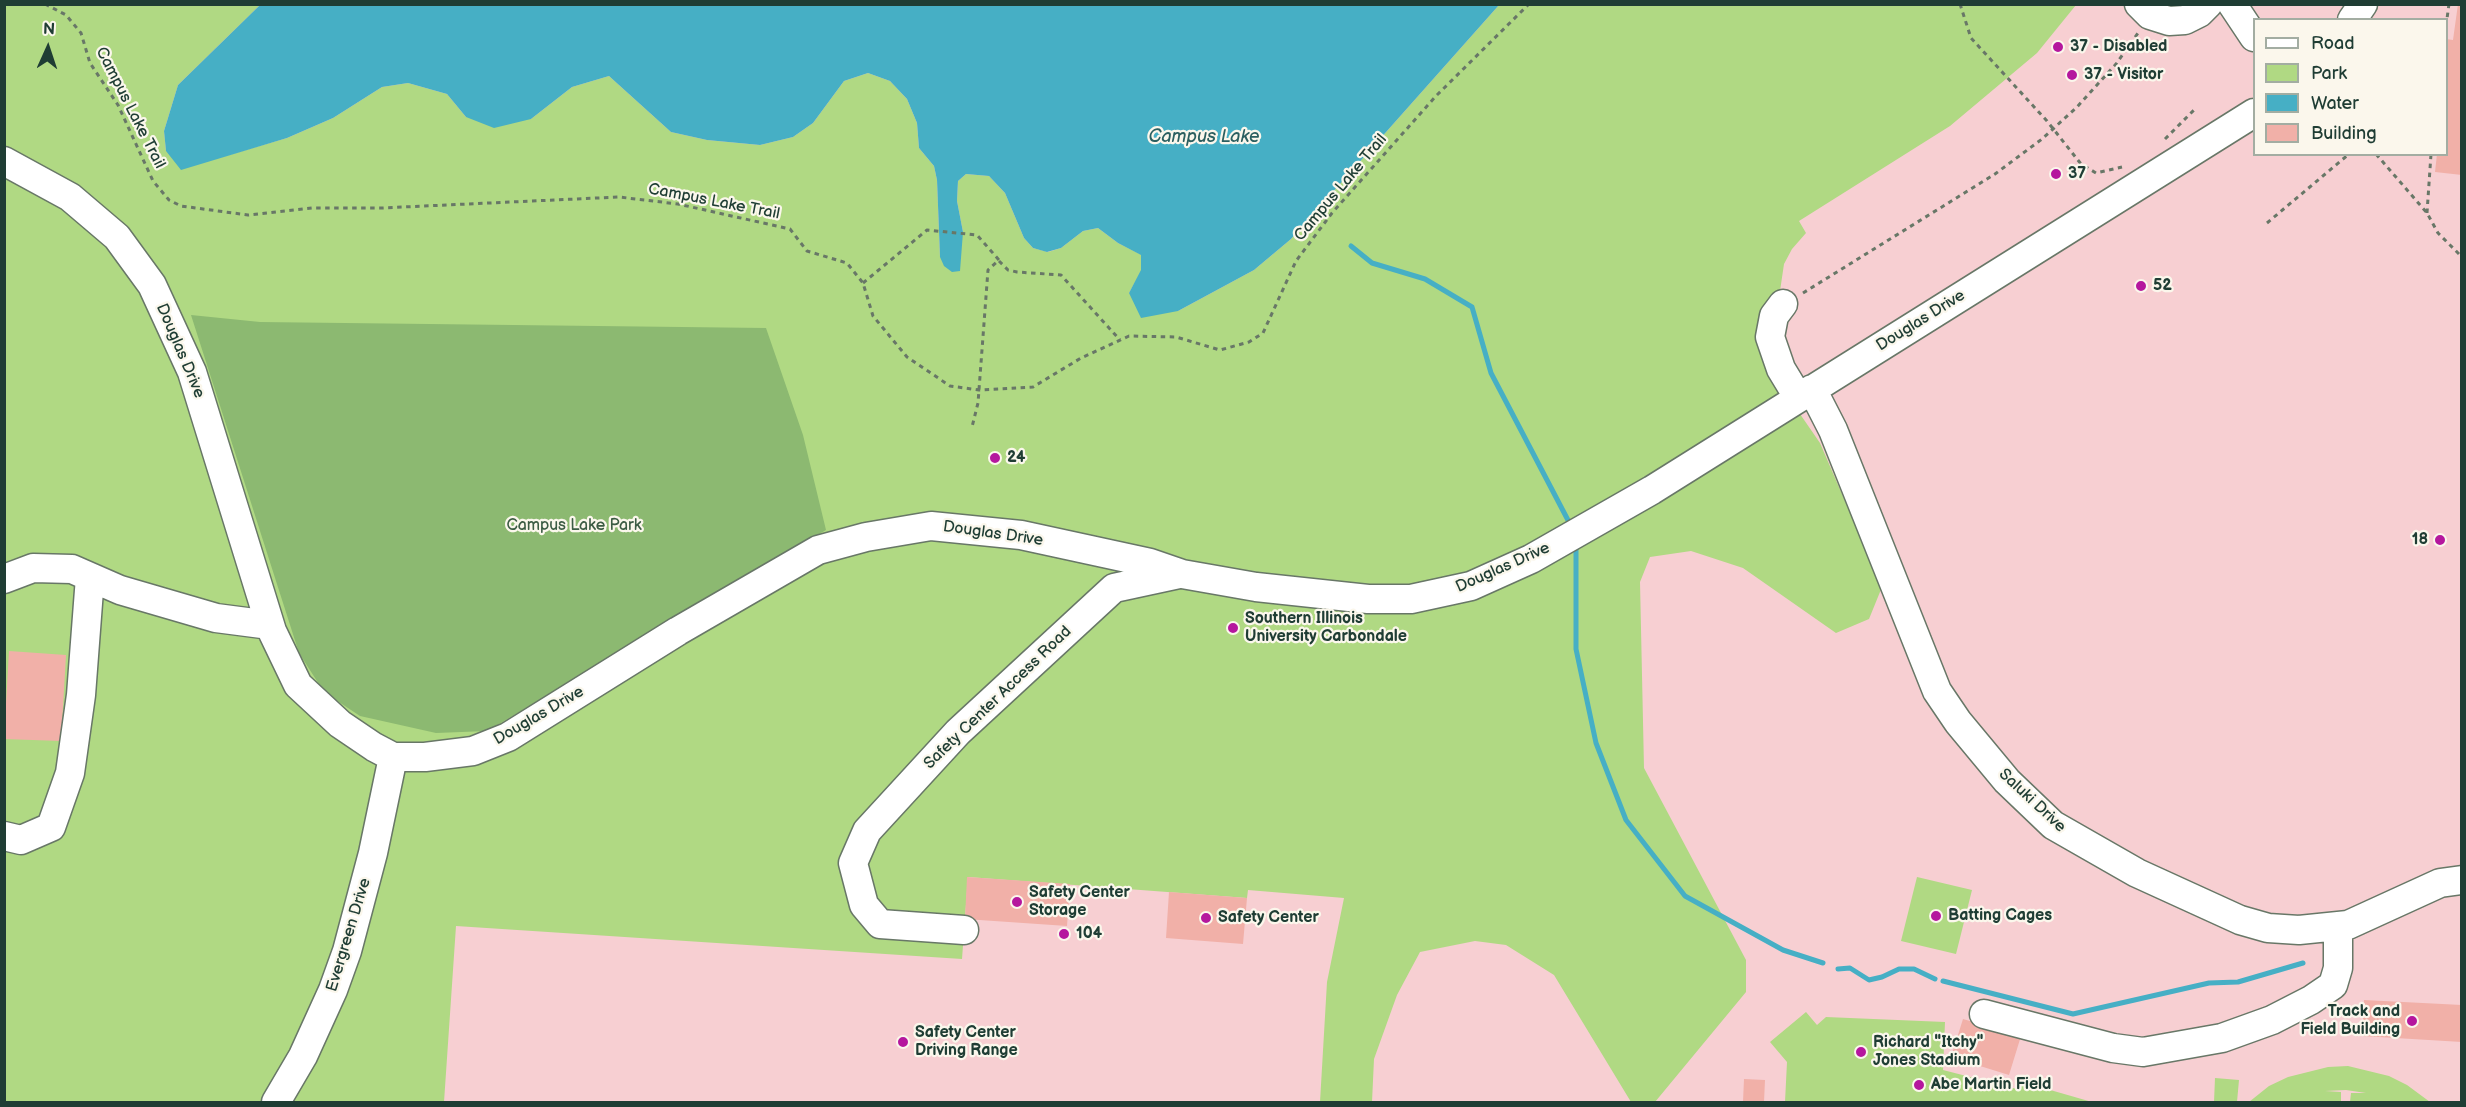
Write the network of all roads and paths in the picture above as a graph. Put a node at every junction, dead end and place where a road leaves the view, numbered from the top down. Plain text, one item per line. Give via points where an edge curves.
1 (45, 4) edge
2 (1529, 4) edge
3 (1960, 4) edge
4 (2208, 4) edge
5 (2232, 4) edge
6 (2363, 4) edge
7 (2140, 16) edge
8 (2353, 18) edge
9 (2253, 36) edge
10 (2196, 109) dead end
11 (2253, 114) edge
12 (2052, 130) junction
13 (2162, 142) dead end
14 (2347, 156) edge
15 (2378, 156) edge
16 (2432, 156) edge
17 (4, 161) edge
18 (2129, 163) dead end
19 (2427, 213) junction
20 (2267, 223) dead end
21 (2462, 257) edge
22 (999, 260) junction
23 (863, 283) junction
24 (1783, 304) joint
25 (1120, 340) junction
26 (979, 390) junction
27 (1805, 393) junction
28 (972, 427) dead end
29 (1182, 574) junction
30 (90, 577) junction
31 (4, 579) edge
32 (270, 625) junction
33 (393, 757) junction
34 (4, 836) edge
35 (2462, 880) edge
36 (2337, 927) junction
37 (964, 930) dead end
38 (1984, 1014) dead end
39 (276, 1102) edge

1 - 23 path, Campus Lake Trail via 66,15 81,33 90,63 118,105 153,181 169,200 181,206 248,215 312,208 619,197 678,204 790,228 807,251 847,263
2 - 25 path, Campus Lake Trail via 1436,96 1332,213 1296,261 1263,333 1249,342 1220,350 1176,337 1129,336
3 - 12 path via 1971,38
4 - 7 street via 2185,20
5 - 9 street
6 - 8 street
7 - 12 path via 2116,64
10 - 13 path
11 - 27 street, Douglas Drive
12 - 18 path via 2081,164 2096,173
12 - 24 path via 1995,174
14 - 20 path
15 - 19 path
16 - 19 path
17 - 32 street, Douglas Drive via 70,197 117,237 152,285 192,372
19 - 21 path via 2438,233
22 - 23 path via 977,235 927,230
22 - 25 path via 1008,270 1061,276
22 - 26 path via 988,270
23 - 26 path, Campus Lake Trail via 873,316 907,357 950,386
24 - 27 street, Saluki Drive via 1774,316 1770,337 1781,369
25 - 26 path, Campus Lake Trail via 1033,387
26 - 28 path
27 - 29 street, Douglas Drive via 1642,496 1531,559 1471,586 1411,599 1368,599 1256,587
27 - 36 street, Saluki Drive via 1833,430 1937,690 2007,781 2053,825 2197,902 2268,928
29 - 33 street, Douglas Drive via 1150,563 1021,535 931,526 843,542 818,550 678,631 508,737 472,751
29 - 37 street, Safety Center Access Road via 1114,588 958,732 867,831 853,863 864,905 880,924
30 - 31 street via 72,569 33,568
30 - 32 street via 120,590 216,618
30 - 34 street via 81,695 69,773 51,827 21,840
32 - 33 street, Douglas Drive via 298,685 340,724
33 - 39 street, Evergreen Drive via 369,873 347,951 303,1056
35 - 36 street, Saluki Drive via 2440,883
36 - 38 street via 2338,968 2332,985 2272,1020 2222,1038 2143,1052 2113,1048

